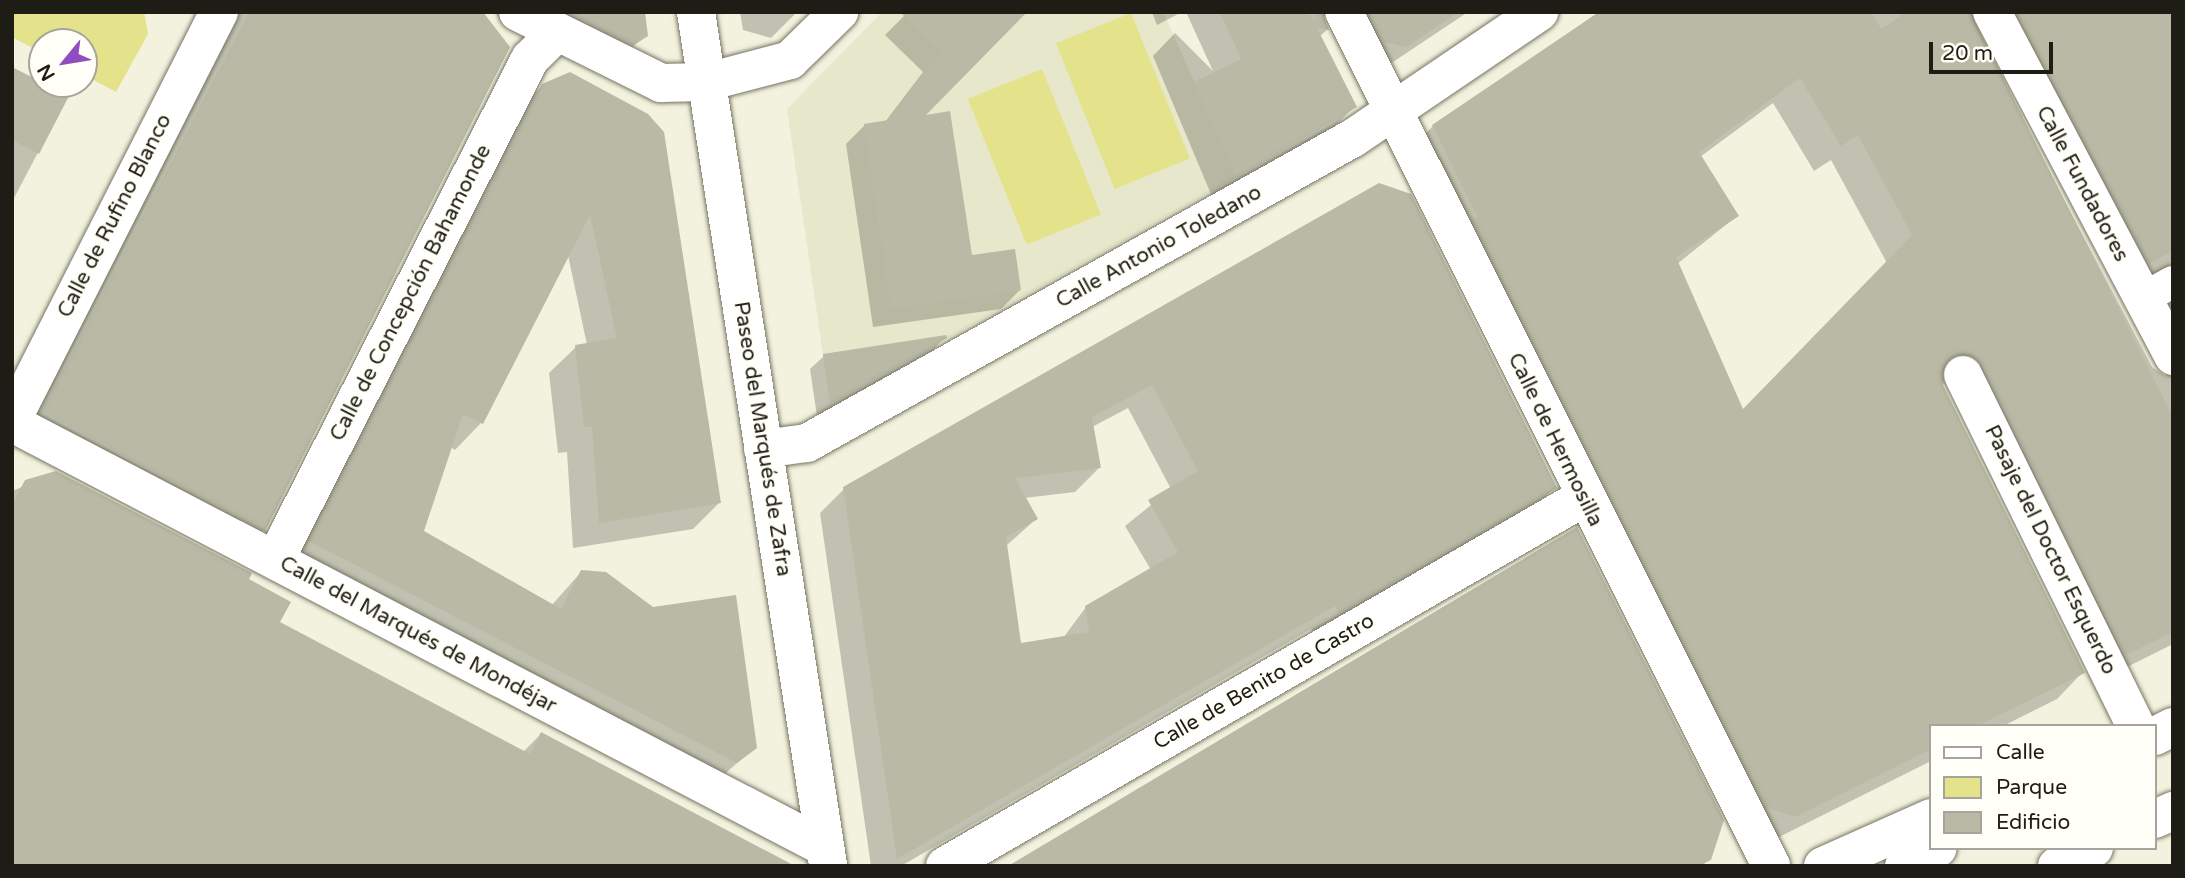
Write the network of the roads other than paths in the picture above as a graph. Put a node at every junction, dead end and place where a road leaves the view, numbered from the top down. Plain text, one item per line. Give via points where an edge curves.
1 (184, 12) edge
2 (219, 12) edge
3 (518, 12) edge
4 (696, 12) edge
5 (839, 12) edge
6 (1344, 12) edge
7 (1539, 12) edge
8 (1992, 12) edge
9 (557, 32) junction
10 (195, 60) junction
11 (707, 82) junction
12 (1393, 113) junction
13 (2158, 290) edge
14 (2173, 356) edge
15 (1963, 375) dead end
16 (12, 421) edge
17 (762, 449) junction
18 (1583, 498) junction
19 (275, 561) junction
20 (2135, 724) edge
21 (2173, 727) edge
22 (2157, 735) edge
23 (2173, 811) edge
24 (1930, 818) edge
25 (2157, 818) edge
26 (1934, 850) edge
27 (2090, 850) edge
28 (826, 856) edge
29 (945, 866) edge
30 (1771, 866) edge
31 (1823, 866) edge
32 (1905, 866) edge
33 (2057, 866) edge

1 - 10 street
2 - 10 street, Calle de Rufino Blanco
3 - 9 street
4 - 11 street, Paseo del Marqués de Zafra
5 - 11 street via 790,60
6 - 12 street, Calle de Hermosilla
7 - 12 street, Calle Antonio Toledano
8 - 13 street, Calle Fundadores
9 - 11 street via 661,83
9 - 19 street, Calle de Concepción Bahamonde via 530,59
10 - 16 street, Calle de Rufino Blanco
11 - 17 street, Paseo del Marqués de Zafra
12 - 17 street, Calle Antonio Toledano via 807,443
12 - 18 street, Calle de Hermosilla
13 - 14 street, Calle Fundadores
15 - 20 street, Pasaje del Doctor Esquerdo
16 - 19 street, Calle del Marqués de Mondéjar
17 - 28 street, Paseo del Marqués de Zafra
18 - 29 street, Calle de Benito de Castro
18 - 30 street, Calle de Hermosilla
19 - 28 street, Calle del Marqués de Mondéjar
21 - 22 street
23 - 25 street
24 - 31 street
26 - 32 street
27 - 33 street

